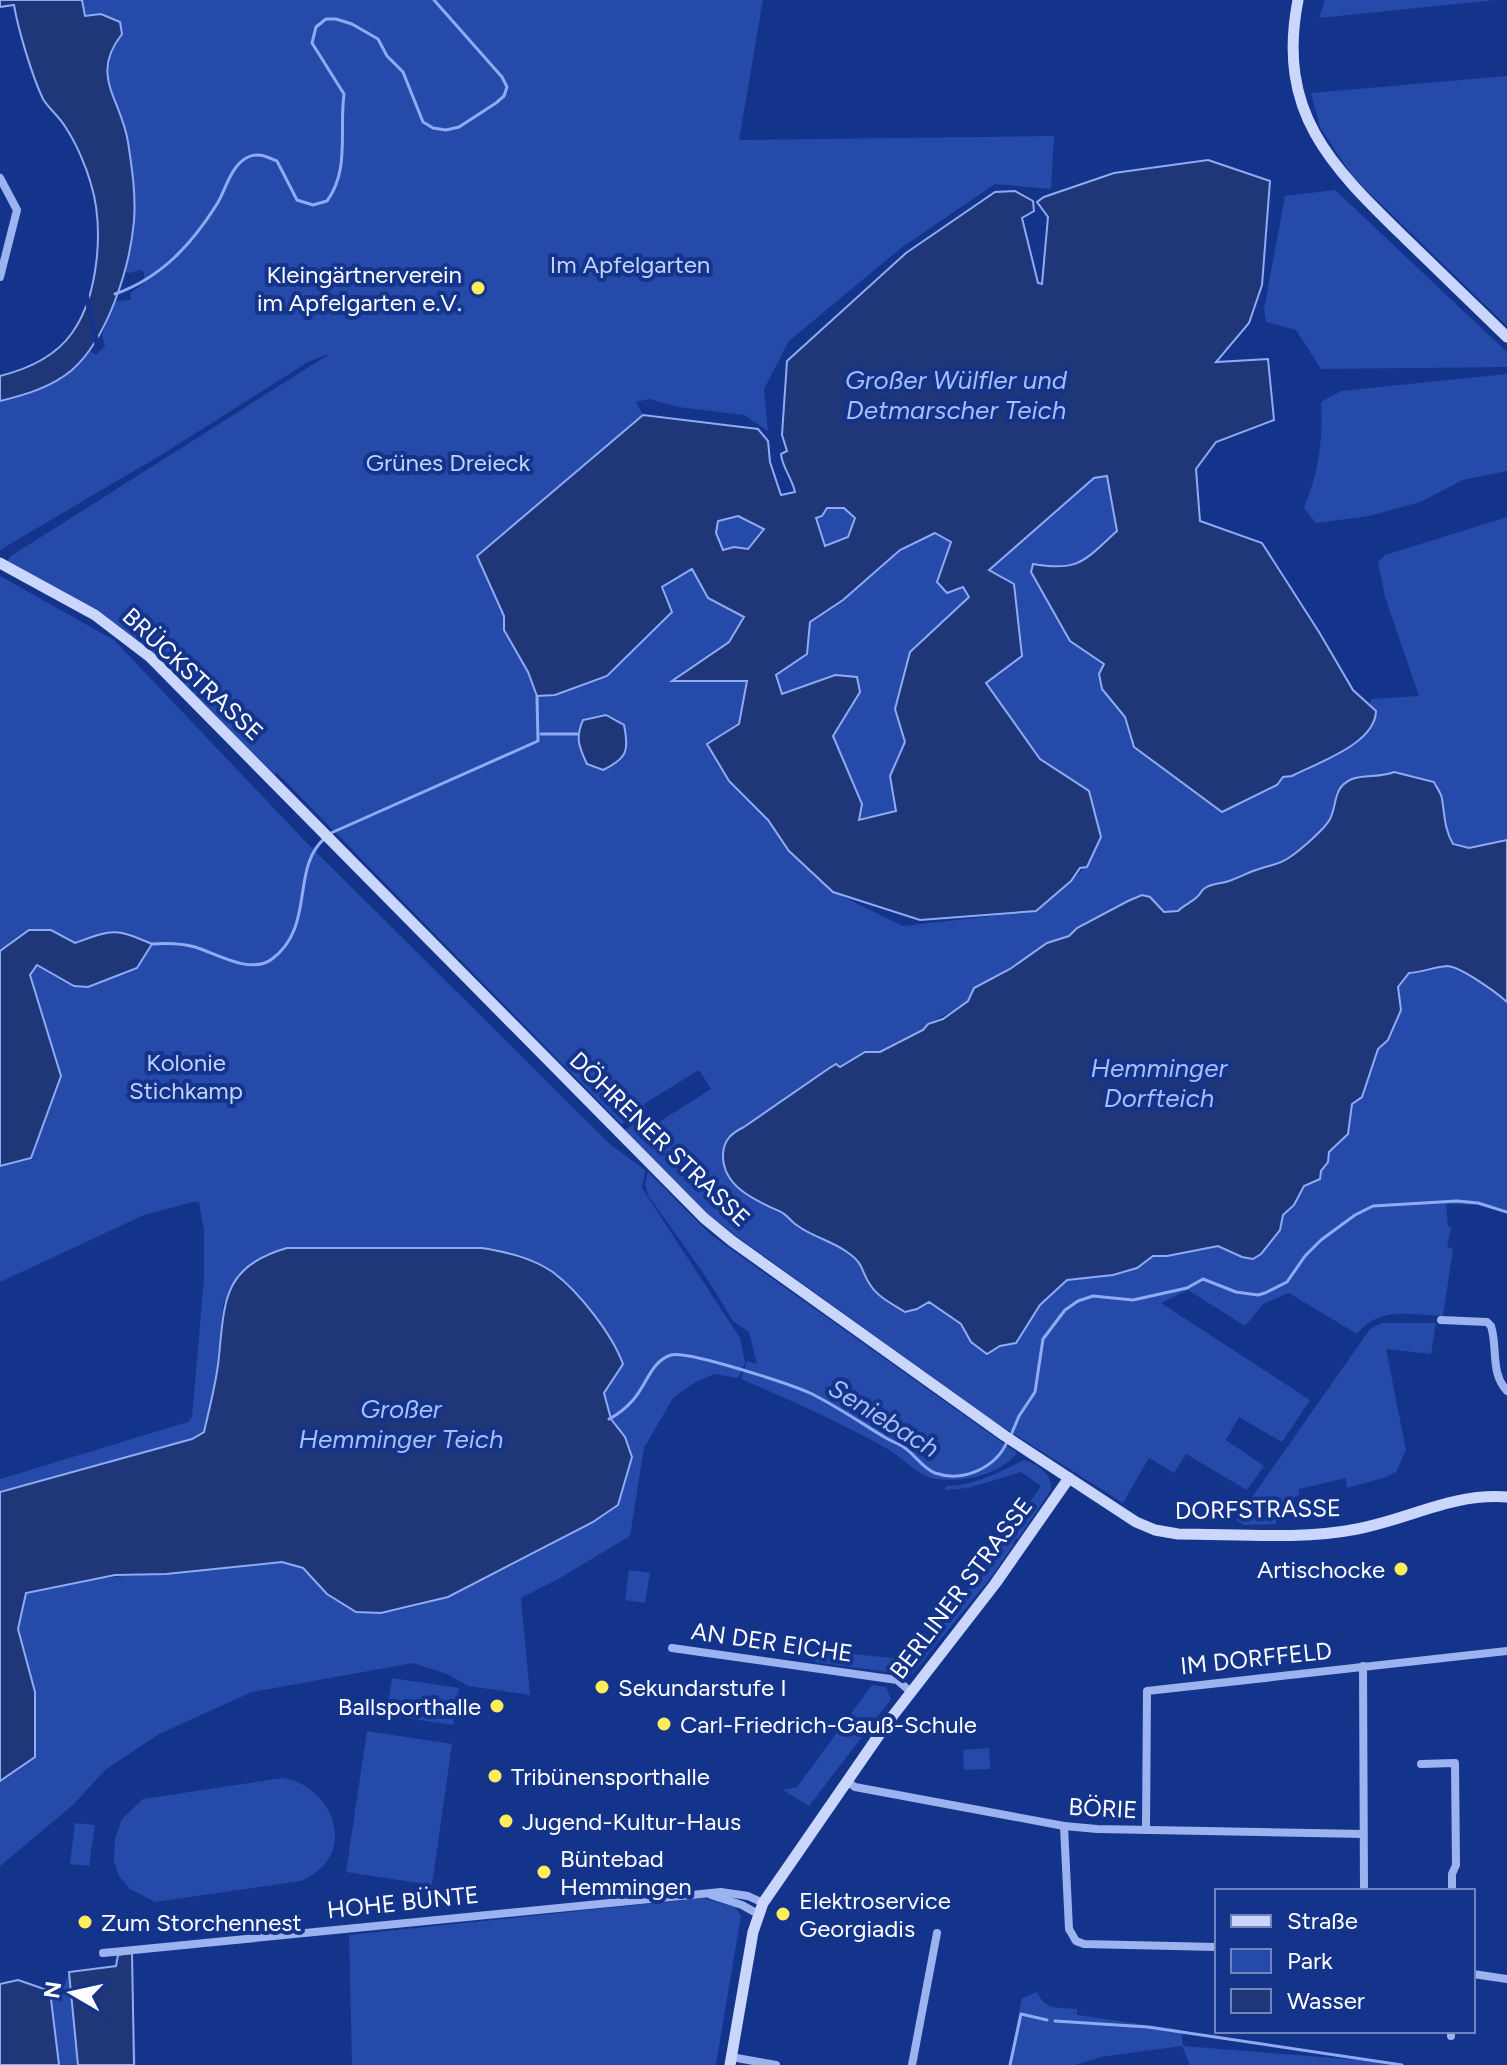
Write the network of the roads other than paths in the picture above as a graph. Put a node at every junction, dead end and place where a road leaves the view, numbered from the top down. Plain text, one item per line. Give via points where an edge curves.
1 (1298, 0) edge
2 (0, 178) edge
3 (0, 277) edge
4 (1507, 337) edge
5 (0, 563) edge
6 (335, 844) joint
7 (1441, 1320) dead end
8 (1507, 1391) edge
9 (1069, 1478) junction
10 (1507, 1497) edge
11 (672, 1648) dead end
12 (1507, 1651) edge
13 (1363, 1666) junction
14 (911, 1692) junction
15 (1421, 1764) dead end
16 (846, 1781) junction
17 (1064, 1826) junction
18 (1146, 1830) junction
19 (1363, 1834) junction
20 (1364, 1889) edge
21 (1452, 1889) edge
22 (760, 1908) junction
23 (937, 1933) dead end
24 (1215, 1947) edge
25 (103, 1953) dead end
26 (1475, 1974) edge
27 (1507, 1979) edge
28 (730, 2061) edge
29 (776, 2065) edge
30 (912, 2065) edge

1 - 4 street via 1295,72 1309,121 1327,156 1351,186
2 - 3 street via 17,210
5 - 6 street, BRÜCKSTRASSE via 82,606 136,644
6 - 9 street, DÖHRENER STRASSE via 732,1241
7 - 8 street via 1491,1326 1496,1368
9 - 10 street, DORFSTRASSE via 1143,1526 1178,1534 1340,1532 1463,1498
9 - 14 street, BERLINER STRASSE
11 - 14 street, AN DER EICHE via 897,1680
12 - 13 street, IM DORFFELD
13 - 18 street, IM DORFFELD via 1147,1691
13 - 19 street
14 - 16 street, BERLINER STRASSE
15 - 21 street via 1455,1763
16 - 17 street, BÖRIE via 855,1787
16 - 22 street, BERLINER STRASSE
17 - 18 street, BÖRIE
17 - 24 street via 1069,1929 1076,1941
18 - 19 street, BÖRIE
19 - 20 street
22 - 25 street, HOHE BÜNTE via 706,1893
22 - 28 street, BERLINER STRASSE
23 - 30 street
26 - 27 street
28 - 29 street

